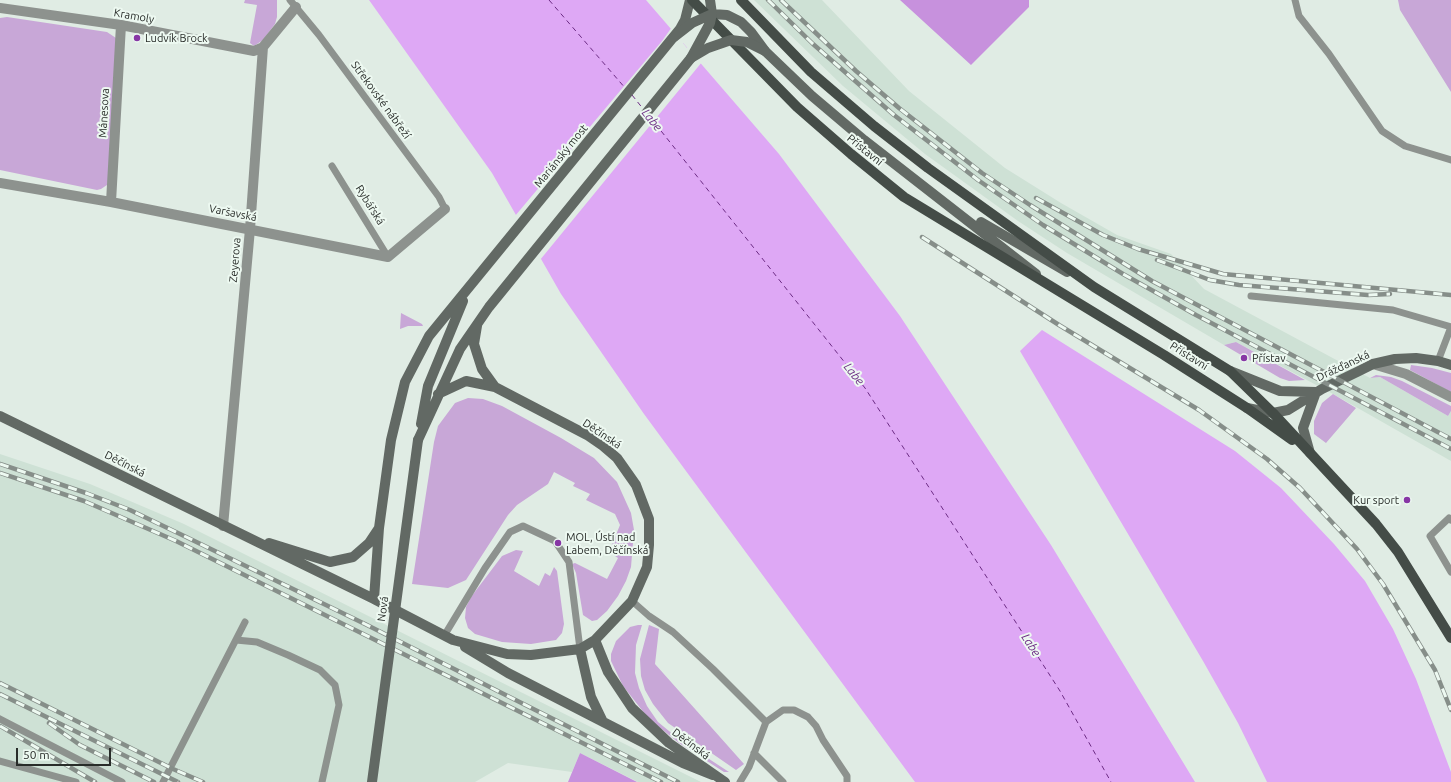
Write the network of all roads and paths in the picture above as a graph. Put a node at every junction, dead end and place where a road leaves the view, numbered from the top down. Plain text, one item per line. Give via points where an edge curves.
1 (691, 0) edge
2 (710, 0) edge
3 (741, 0) edge
4 (1295, 0) edge
5 (293, 4) edge
6 (0, 8) edge
7 (712, 14) junction
8 (121, 25) junction
9 (674, 37) junction
10 (263, 47) junction
11 (765, 51) junction
12 (691, 58) junction
13 (1451, 160) edge
14 (332, 166) dead end
15 (918, 182) junction
16 (0, 183) edge
17 (112, 202) junction
18 (446, 209) joint
19 (250, 229) junction
20 (388, 257) junction
21 (1050, 285) junction
22 (1094, 287) junction
23 (467, 290) junction
24 (1251, 296) dead end
25 (477, 325) junction
26 (1451, 327) edge
27 (1438, 361) junction
28 (1373, 364) junction
29 (1451, 365) edge
30 (1230, 371) junction
31 (495, 387) junction
32 (1316, 392) junction
33 (438, 394) junction
34 (1451, 397) edge
35 (1248, 408) junction
36 (1273, 413) junction
37 (0, 416) edge
38 (418, 440) junction
39 (1310, 453) junction
40 (1451, 520) edge
41 (223, 526) junction
42 (379, 528) junction
43 (239, 534) junction
44 (1451, 572) edge
45 (374, 599) junction
46 (632, 600) junction
47 (245, 622) dead end
48 (448, 638) junction
49 (1451, 638) edge
50 (236, 640) junction
51 (595, 640) junction
52 (580, 648) junction
53 (0, 719) edge
54 (603, 722) junction
55 (766, 722) junction
56 (754, 753) junction
57 (0, 761) edge
58 (713, 775) junction
59 (119, 781) edge
60 (76, 782) edge
61 (164, 782) edge
62 (322, 782) edge
63 (372, 782) edge
64 (725, 782) edge
65 (740, 782) edge
66 (783, 782) edge
67 (848, 782) edge

1 - 9 street, Mariánský most via 685,20
1 - 21 main road, Přístavní via 797,107 904,197
2 - 7 street
3 - 22 main road, Přístavní via 811,72 874,126 960,192
4 - 13 lane via 1299,16 1329,54 1382,131 1405,146
5 - 10 street
5 - 18 lane, Střekovské nábřeží via 328,47
6 - 8 street, Kramoly
7 - 9 street, Mariánský most, bridge via 692,23
7 - 11 street via 735,18 751,32
7 - 12 street, bridge via 710,23
8 - 10 street, Kramoly via 254,51
8 - 17 street, Mánesova
9 - 23 street, Mariánský most
10 - 19 street, Zeyerova
11 - 12 street, bridge via 747,42 731,40 708,48
11 - 15 street, Přístavní via 812,96
12 - 25 street, Nová
14 - 20 lane, Rybářská
15 - 21 street, Přístavní
15 - 22 street, Přístavní via 1004,237
16 - 17 street, Varšavská
17 - 19 street, Varšavská
18 - 20 street
19 - 20 street, Varšavská
19 - 41 street, Zeyerova
21 - 35 main road, Přístavní
22 - 30 main road, Přístavní
23 - 38 street, Nová via 428,386
23 - 42 street, Děčínská via 429,336 405,382 391,440
24 - 26 lane via 1393,310
25 - 31 street, Děčínská via 474,344 482,369
25 - 33 street, Nová via 460,349
26 - 27 lane
27 - 28 street, Drážďanská via 1409,358
27 - 29 street, Drážďanská
28 - 32 street, Drážďanská
28 - 34 street via 1406,374
30 - 32 street via 1280,392
30 - 36 main road, Přístavní
31 - 33 street, Děčínská via 466,382
31 - 46 street, Děčínská via 603,446 617,458 633,480 643,499 649,519 650,545 647,567
32 - 36 street, Drážďanská via 1288,410
32 - 39 street via 1303,428
33 - 38 street, Nová
35 - 36 street
35 - 39 main road, Přístavní
36 - 39 main road, Přístavní
37 - 41 street, Děčínská
38 - 63 street, Nová, bridge
39 - 49 main road, Přístavní via 1347,491 1398,552
40 - 44 lane via 1449,518 1430,536
41 - 43 street, Děčínská
42 - 43 street, Děčínská via 353,557 330,562
42 - 45 street, Děčínská
43 - 45 street, Děčínská
45 - 48 street, Děčínská
46 - 51 street, Děčínská
46 - 55 lane via 672,632
47 - 50 lane
48 - 52 street, Děčínská via 507,654 531,655
48 - 52 lane via 485,568 510,532 523,526 555,541 569,562
48 - 54 street via 508,673
50 - 61 lane
50 - 62 lane via 257,642 288,655 320,670 335,685 339,705
51 - 52 street, Děčínská
51 - 58 street, Děčínská via 608,672 632,708 669,743
52 - 54 street via 591,697
53 - 59 lane
54 - 58 street
55 - 56 lane
55 - 67 lane via 783,710 794,710 808,717 842,768
56 - 65 lane
56 - 66 lane
57 - 60 lane
58 - 64 street, Děčínská

